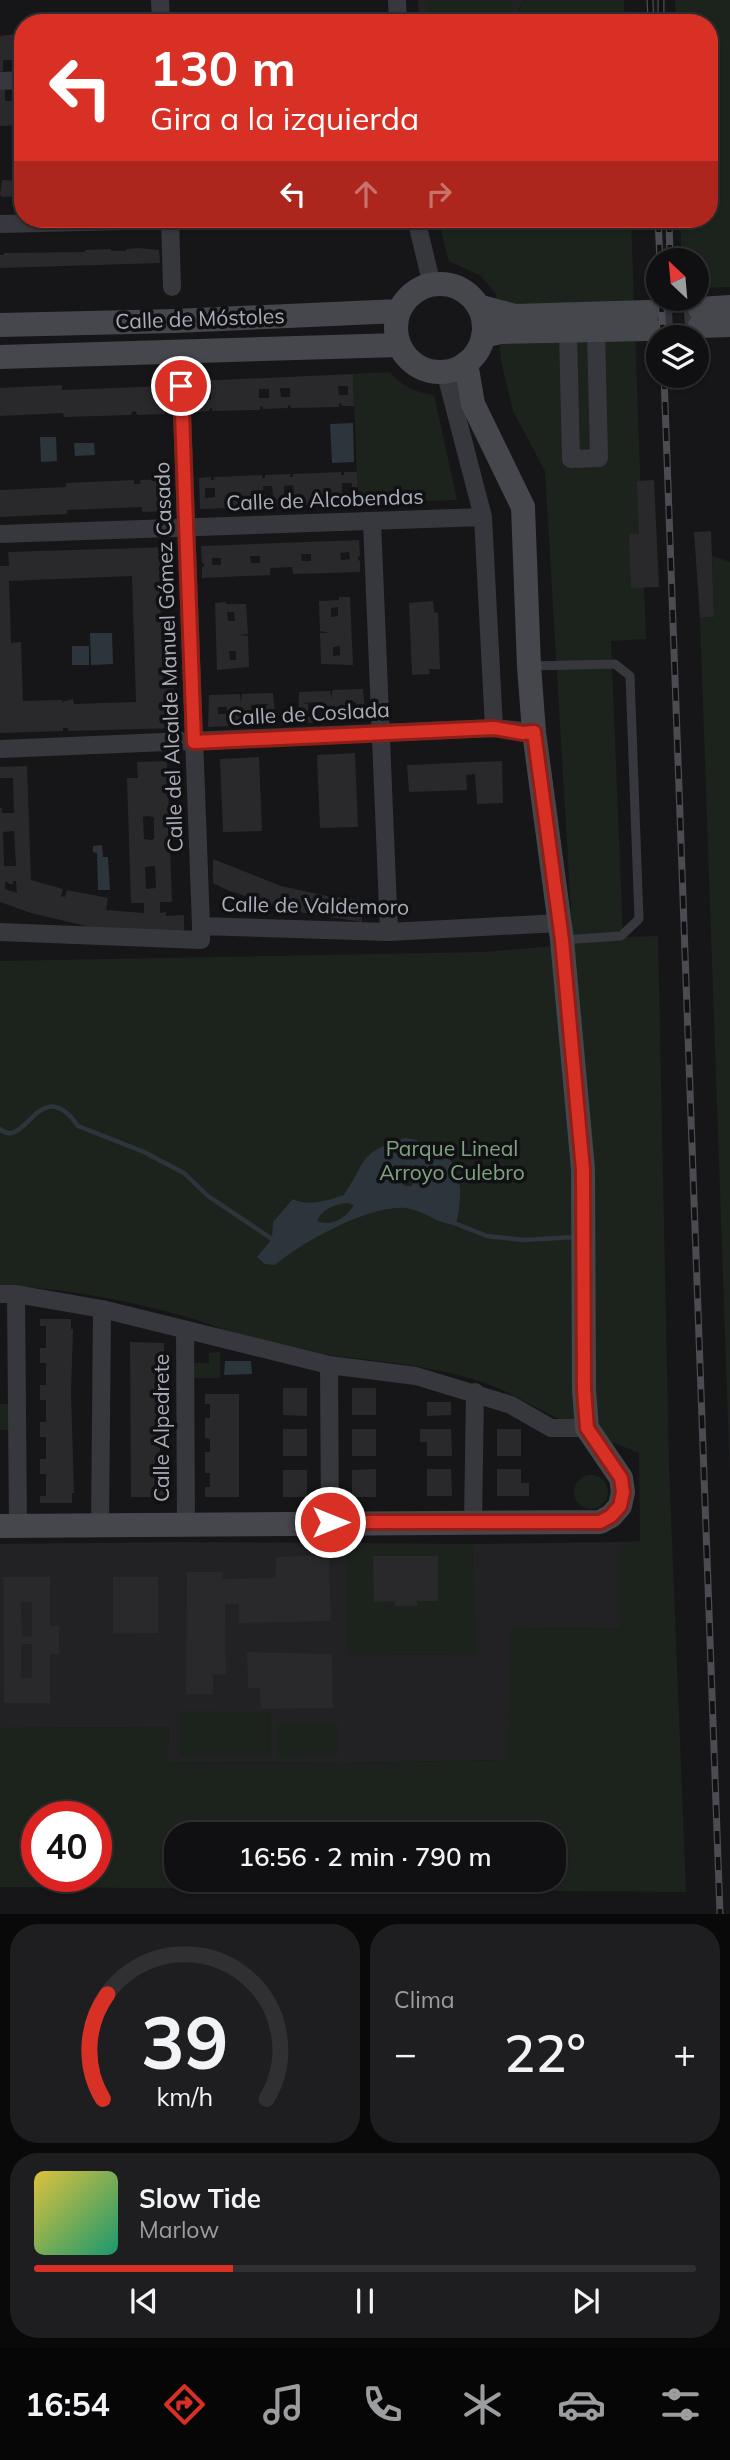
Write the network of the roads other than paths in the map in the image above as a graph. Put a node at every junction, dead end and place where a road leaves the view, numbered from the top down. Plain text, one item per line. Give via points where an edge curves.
1 (170, 228) edge
2 (418, 228) edge
3 (432, 285) junction
4 (172, 287) dead end
5 (478, 306) junction
6 (730, 307) edge
7 (399, 311) junction
8 (0, 325) edge
9 (730, 325) edge
10 (596, 331) junction
11 (568, 332) junction
12 (483, 336) junction
13 (400, 345) junction
14 (0, 357) edge
15 (455, 367) junction
16 (181, 386) dead end
17 (483, 517) junction
18 (372, 521) junction
19 (187, 527) junction
20 (0, 534) edge
21 (529, 666) junction
22 (494, 728) junction
23 (534, 732) junction
24 (381, 733) junction
25 (194, 742) junction
26 (0, 749) edge
27 (201, 926) junction
28 (561, 931) junction
29 (0, 932) edge
30 (389, 932) junction
31 (8, 1294) edge
32 (102, 1309) junction
33 (185, 1330) junction
34 (329, 1366) junction
35 (475, 1392) junction
36 (587, 1428) junction
37 (100, 1514) junction
38 (330, 1522) junction
39 (473, 1523) junction
40 (186, 1525) junction
41 (9, 1526) edge

1 - 4 street
2 - 3 street
3 - 5 street via 458,288
3 - 7 street via 418,290
5 - 10 street via 515,316 648,321
5 - 12 street
6 - 9 street via 700,318
7 - 8 street, Calle de Móstoles
7 - 13 street via 396,334
10 - 11 street
10 - 11 street via 598,458 571,459
11 - 12 street
12 - 15 street via 474,356
13 - 14 street, Calle de Móstoles
13 - 15 street via 418,366 431,371
15 - 17 street
15 - 21 street via 523,507
16 - 19 street, Calle del Alcalde Manuel Gómez Casado
17 - 18 street, Calle de Alcobendas
17 - 22 street
18 - 19 street, Calle de Alcobendas
18 - 24 street
19 - 20 street, Calle de Alcobendas
19 - 25 street, Calle del Alcalde Manuel Gómez Casado
21 - 23 street
21 - 28 lane via 615,664 629,676 639,919 621,936
22 - 23 street, Calle de Coslada
22 - 24 street, Calle de Coslada
23 - 28 street
24 - 25 street, Calle de Coslada
24 - 30 street
25 - 26 street, Calle de Coslada
25 - 27 street, Calle del Alcalde Manuel Gómez Casado
27 - 29 street, Calle de Valdemoro via 201,940
27 - 30 street, Calle de Valdemoro
28 - 30 street, Calle de Valdemoro
28 - 36 street via 583,1170
31 - 32 street
31 - 41 street
32 - 33 street
32 - 37 street
33 - 34 street
33 - 40 street, Calle Alpedrete
34 - 35 street via 416,1376
34 - 38 street
35 - 36 street via 511,1405 551,1428
35 - 39 street
36 - 39 street via 621,1478 620,1506 611,1516 600,1522
37 - 40 street
37 - 41 street
38 - 39 street
38 - 40 street

